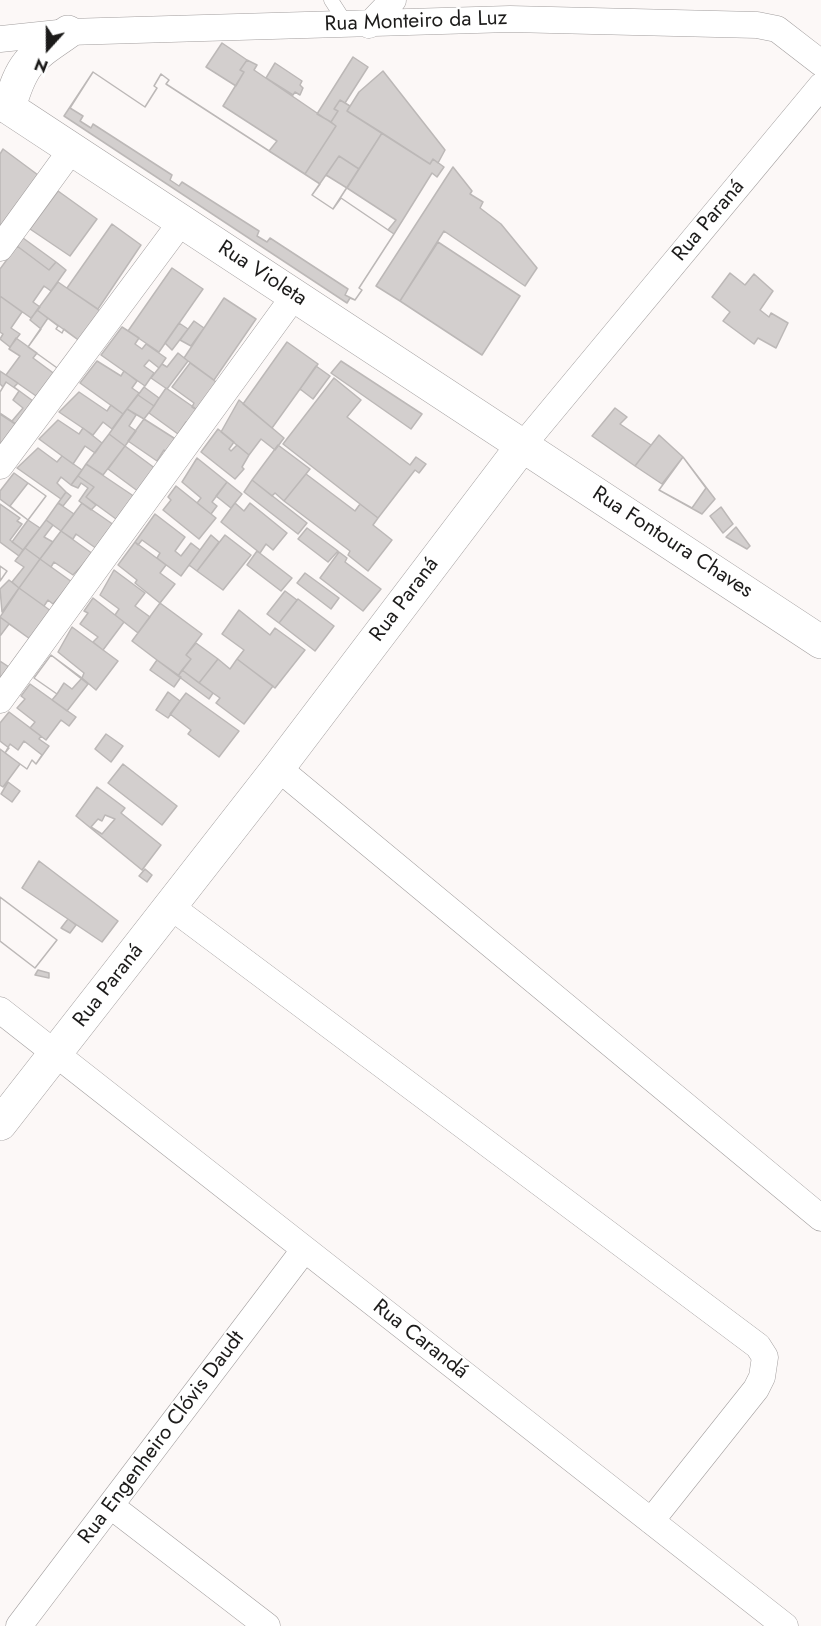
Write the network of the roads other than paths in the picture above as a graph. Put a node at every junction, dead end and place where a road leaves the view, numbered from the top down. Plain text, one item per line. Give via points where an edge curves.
1 (331, 0) edge
2 (393, 0) edge
3 (505, 9) edge
4 (358, 25) junction
5 (68, 32) junction
6 (0, 39) edge
7 (821, 63) edge
8 (821, 86) edge
9 (5, 105) edge
10 (72, 149) junction
11 (182, 221) junction
12 (0, 248) edge
13 (295, 295) junction
14 (523, 445) junction
15 (0, 466) edge
16 (821, 642) edge
17 (0, 700) edge
18 (278, 768) junction
19 (170, 906) junction
20 (0, 1010) edge
21 (56, 1053) junction
22 (0, 1124) edge
23 (821, 1218) edge
24 (304, 1250) junction
25 (111, 1506) junction
26 (651, 1521) junction
27 (19, 1626) edge
28 (267, 1626) edge
29 (785, 1626) edge

1 - 4 lane
2 - 4 street
3 - 4 street, Rua Monteiro da Luz
3 - 7 street, Rua Monteiro da Luz via 757,25 777,29
4 - 5 street, Rua Monteiro da Luz
5 - 6 street, Rua Monteiro da Luz
5 - 9 street via 32,56
8 - 14 street, Rua Paraná
9 - 10 street, Rua Violeta
10 - 11 street, Rua Violeta
10 - 12 street
11 - 13 street, Rua Violeta
11 - 15 street
13 - 14 street, Rua Violeta
13 - 17 street
14 - 16 street, Rua Fontoura Chaves
14 - 18 street, Rua Paraná
18 - 19 street, Rua Paraná
18 - 23 street
19 - 21 street, Rua Paraná
19 - 26 street via 758,1346 765,1357 756,1389
20 - 21 street, Rua Carandá
21 - 22 street, Rua Paraná
21 - 24 street, Rua Carandá
24 - 25 street, Rua Engenheiro Clóvis Daudt
24 - 26 street, Rua Carandá
25 - 27 street, Rua Engenheiro Clóvis Daudt
25 - 28 street
26 - 29 street, Rua Carandá

